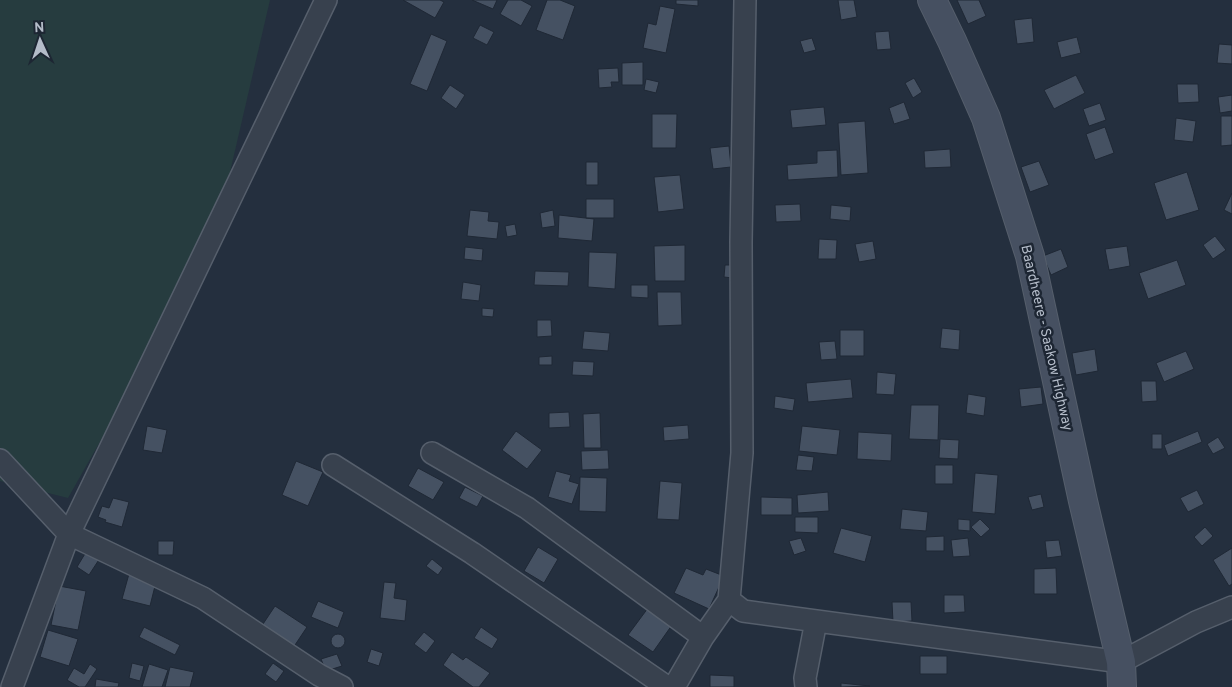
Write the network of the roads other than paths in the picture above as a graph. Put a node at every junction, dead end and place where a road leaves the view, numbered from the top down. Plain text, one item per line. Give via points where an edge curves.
1 (326, 0) edge
2 (745, 0) edge
3 (932, 0) edge
4 (432, 453) dead end
5 (0, 460) edge
6 (333, 466) dead end
7 (69, 534) junction
8 (729, 600) junction
9 (1232, 607) edge
10 (816, 620) junction
11 (703, 638) junction
12 (1121, 675) edge
13 (315, 681) edge
14 (12, 687) edge
15 (342, 687) edge
16 (667, 687) edge
17 (674, 687) edge
18 (806, 687) edge

1 - 7 street
2 - 8 street via 742,452
3 - 12 main road, Baardheere - Saakow Highway via 986,118 1030,256
4 - 11 street via 527,508
5 - 7 street
6 - 16 street via 472,553
7 - 13 street via 203,598
7 - 14 street
8 - 10 street via 743,611
8 - 11 street
9 - 12 street via 1196,622
10 - 12 street
10 - 18 street
11 - 17 street
13 - 15 street

